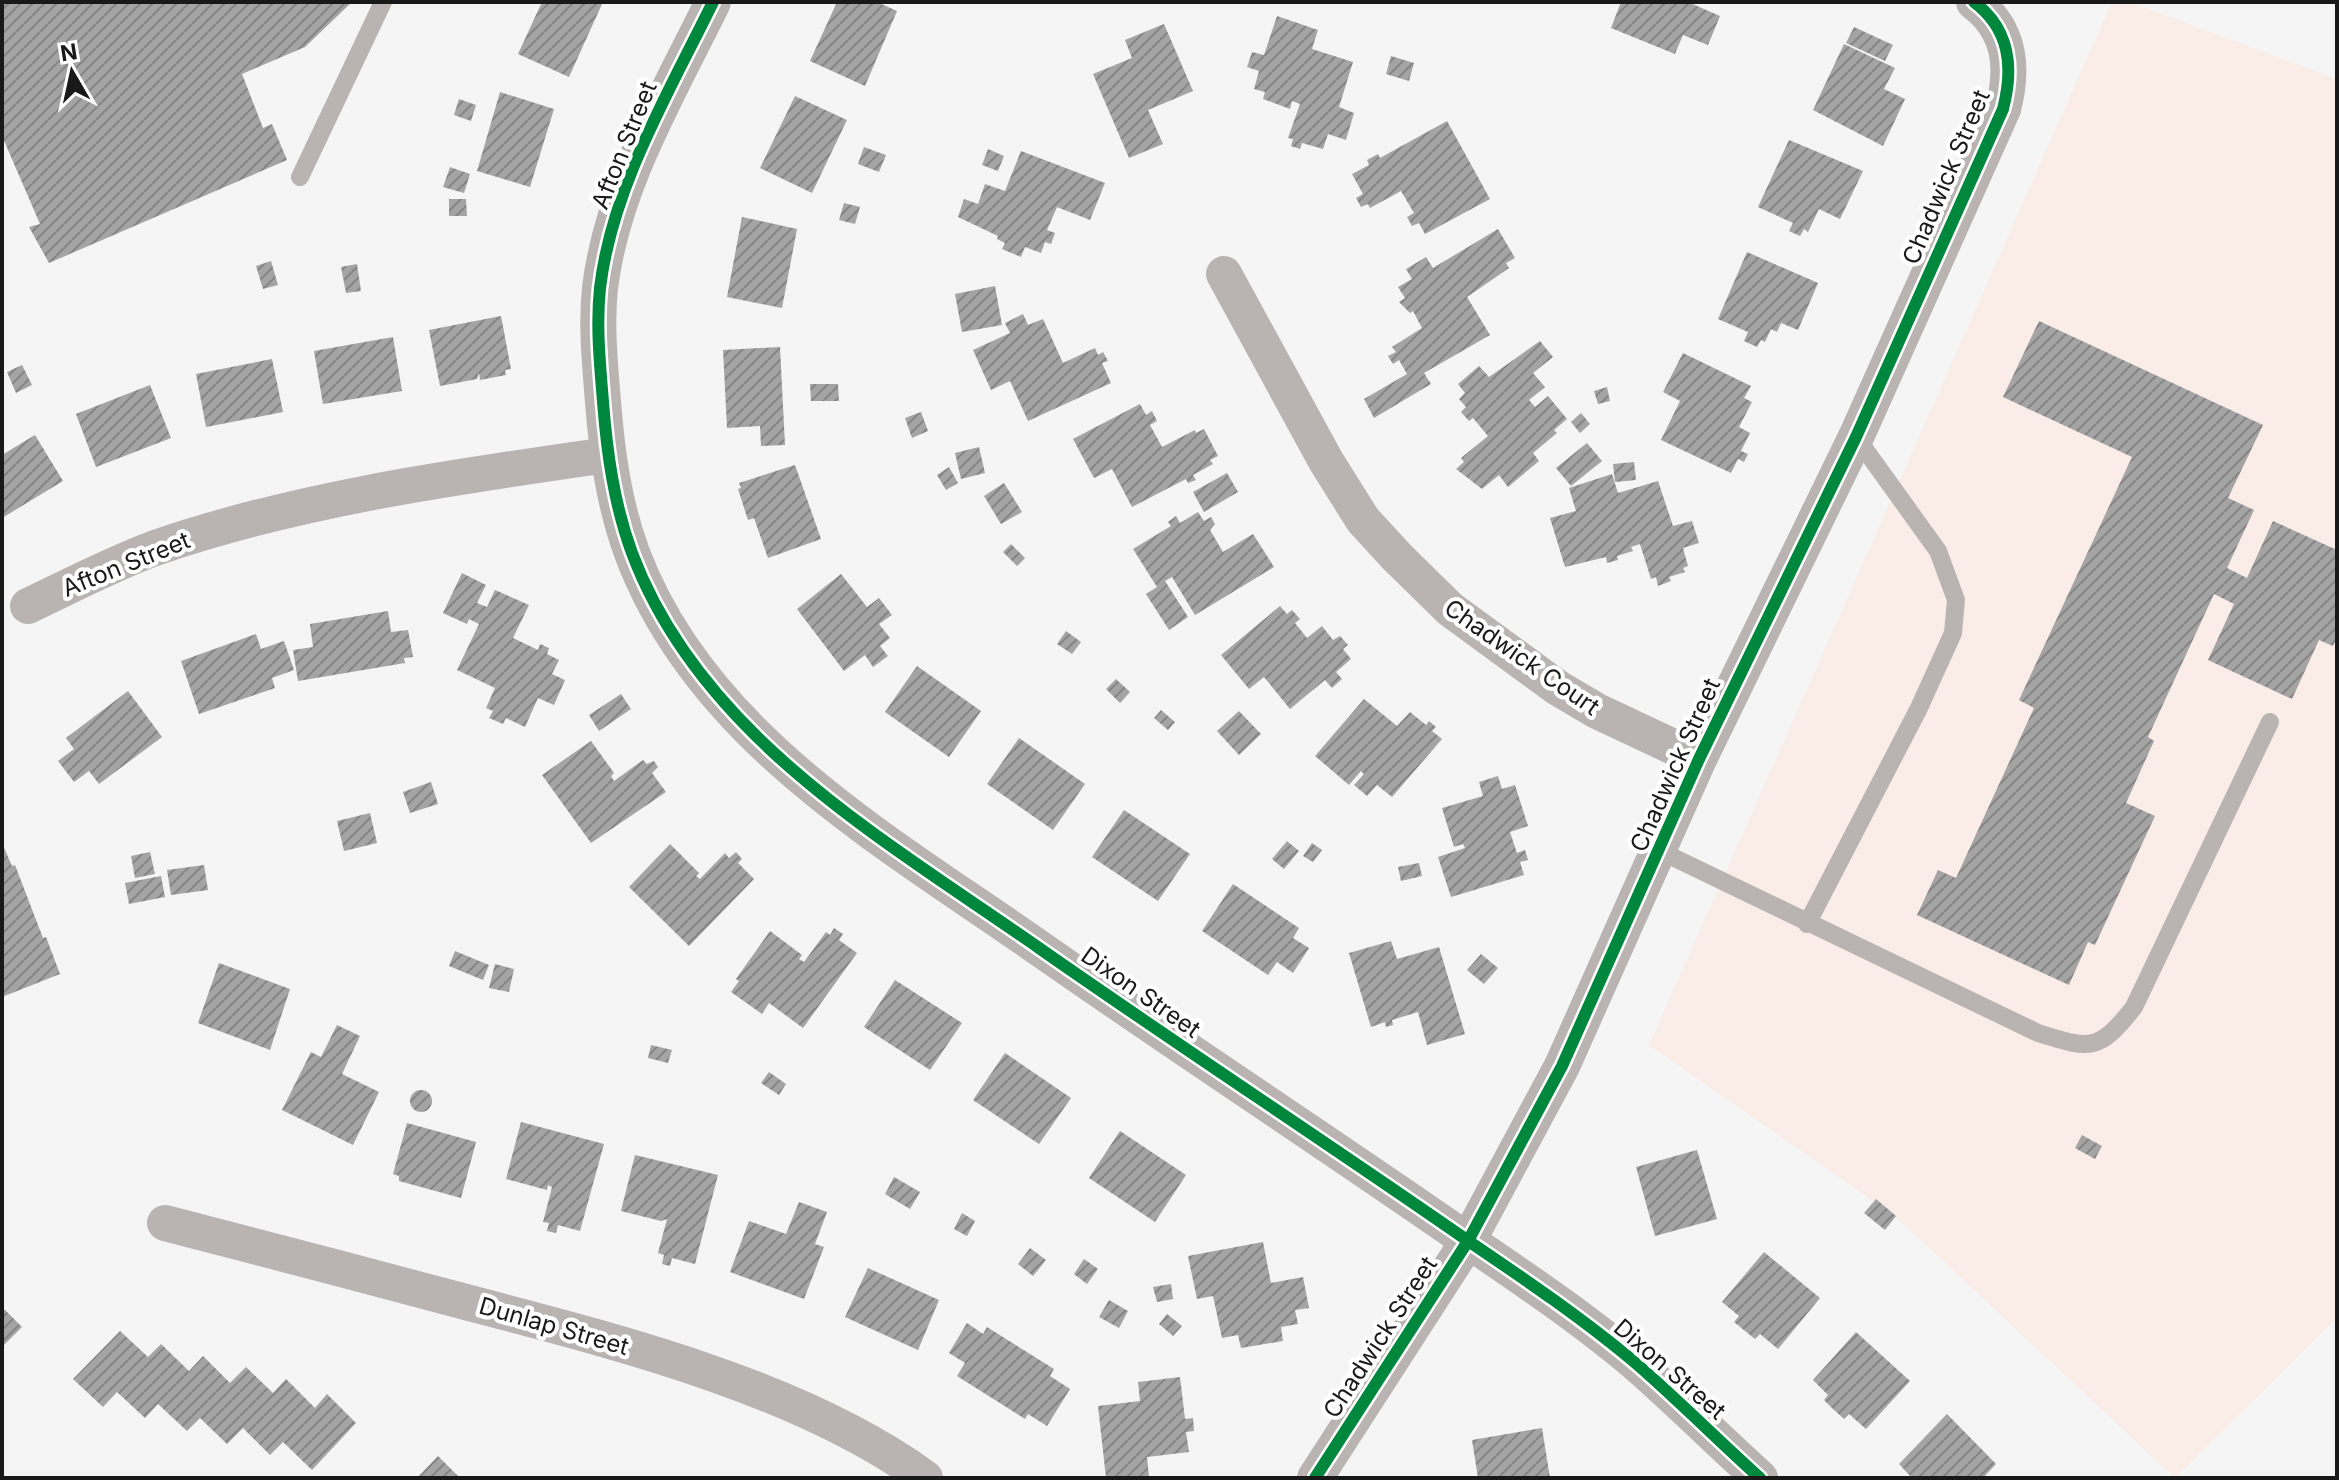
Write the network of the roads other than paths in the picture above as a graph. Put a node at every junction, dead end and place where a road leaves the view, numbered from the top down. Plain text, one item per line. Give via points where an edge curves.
1 (383, 2) edge
2 (713, 2) edge
3 (1974, 2) edge
4 (300, 177) dead end
5 (1224, 274) dead end
6 (1856, 437) junction
7 (607, 455) junction
8 (28, 606) dead end
9 (2270, 722) dead end
10 (1699, 759) junction
11 (1660, 851) junction
12 (1807, 924) junction
13 (165, 1223) dead end
14 (1468, 1241) junction
15 (925, 1478) edge
16 (1315, 1478) edge
17 (1760, 1478) edge

1 - 4 lane
2 - 7 street, Afton Street via 645,141 600,285
3 - 6 street, Chadwick Street via 1992,15 2005,41 2010,66 2003,109
5 - 10 street, Chadwick Court via 1326,461 1363,520 1397,557 1450,609 1558,688
6 - 10 street, Chadwick Street
6 - 12 lane via 1938,551 1956,600 1953,633
7 - 8 street, Afton Street via 403,488 246,521 152,549
7 - 14 street, Dixon Street via 631,551 678,649 753,732 824,797
9 - 12 lane via 2134,1007 2113,1034 2082,1047 2038,1033
10 - 11 street, Chadwick Street
11 - 12 lane
11 - 14 street, Chadwick Street via 1562,1066
13 - 15 street, Dunlap Street via 681,1363 852,1432
14 - 16 street, Chadwick Street
14 - 17 street, Dixon Street via 1636,1364

